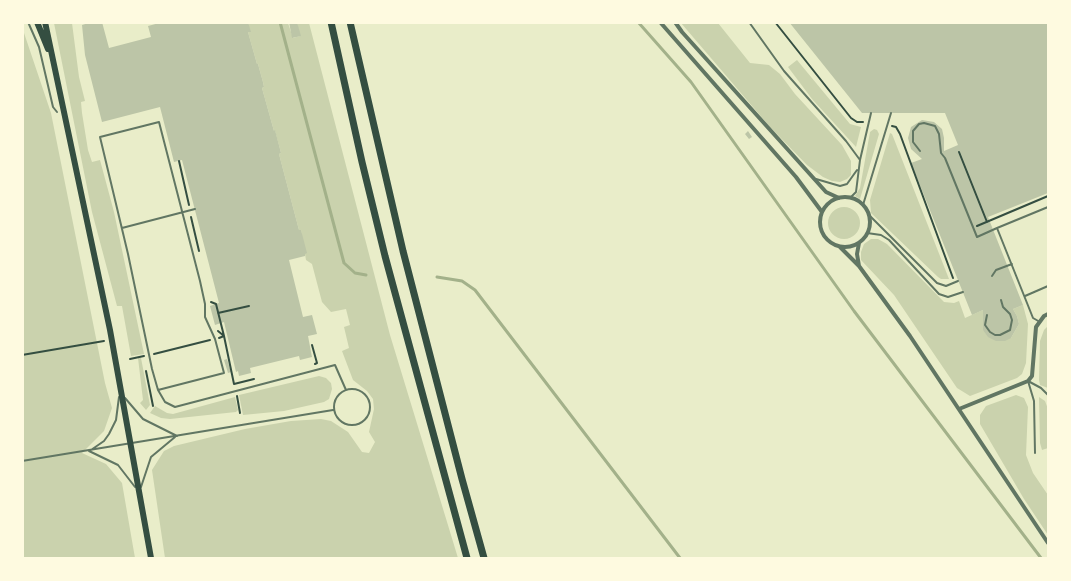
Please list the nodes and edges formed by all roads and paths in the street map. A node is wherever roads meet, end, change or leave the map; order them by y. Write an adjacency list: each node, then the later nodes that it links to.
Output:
1 (28, 22): 11 (lane)
2 (37, 22): 10 (main road)
3 (45, 22): 10 (main road)
4 (331, 22): 78 (highway)
5 (350, 22): 79 (highway)
6 (660, 22): 27 (street)
7 (675, 22): 20 (street)
8 (749, 22): 18 (lane)
9 (775, 22): 14 (path)
10 (54, 64): 52 (main road)
11 (57, 112)
12 (871, 113): 14 (lane)
13 (891, 114): 15 (lane)
14 (868, 122): 18 (lane)
15 (888, 124): 24 (lane); 40 (path)
16 (920, 151): 33 (lane)
17 (959, 152): 30 (path)
18 (860, 160): 19 (lane)
19 (859, 168): 20 (lane); 23 (lane)
20 (813, 178): 22 (street)
21 (1048, 196): 30 (path)
22 (839, 198): 23 (street); 27 (street)
23 (850, 198): 24 (street)
24 (863, 205): 29 (street)
25 (1048, 207): 33 (lane)
26 (195, 209): 28 (lane)
27 (822, 212): 36 (street)
28 (182, 213): 32 (lane); 32 (lane); 61 (lane)
29 (868, 214): 34 (street); 41 (lane)
30 (987, 222): 31 (path)
31 (978, 226)
32 (122, 228): 61 (lane)
33 (997, 228): 37 (lane)
34 (867, 233): 35 (street); 43 (lane)
35 (859, 243): 36 (street); 38 (street)
36 (840, 247): 38 (street)
37 (1012, 264): 39 (lane); 44 (lane)
38 (859, 266): 67 (street)
39 (992, 276)
40 (953, 279)
41 (958, 282)
42 (1048, 286): 44 (lane)
43 (963, 292)
44 (1025, 296): 50 (lane)
45 (1000, 300): 49 (lane)
46 (249, 306): 47 (path)
47 (218, 313)
48 (1048, 314): 50 (street)
49 (987, 315)
50 (1040, 322): 60 (street)
51 (224, 336): 59 (path)
52 (111, 340): 54 (path); 63 (main road)
53 (312, 345): 58 (path)
54 (22, 355)
55 (143, 356): 56 (path)
56 (130, 359)
57 (144, 364): 66 (path)
58 (308, 366)
59 (262, 377)
60 (1028, 381): 65 (lane); 67 (street); 73 (lane)
61 (158, 390): 62 (lane)
62 (346, 390): 68 (lane); 68 (lane)
63 (120, 393): 70 (lane); 71 (main road); 72 (lane)
64 (237, 396): 69 (path)
65 (1048, 396)
66 (153, 406)
67 (959, 409): 76 (street)
68 (333, 410): 70 (lane)
69 (240, 413)
70 (177, 436): 71 (lane); 75 (lane)
71 (130, 444): 72 (lane); 75 (main road)
72 (90, 451): 74 (lane); 75 (lane)
73 (1035, 453)
74 (22, 461)
75 (139, 492): 77 (main road)
76 (1048, 543)
77 (151, 558)
78 (467, 558)
79 (484, 558)

